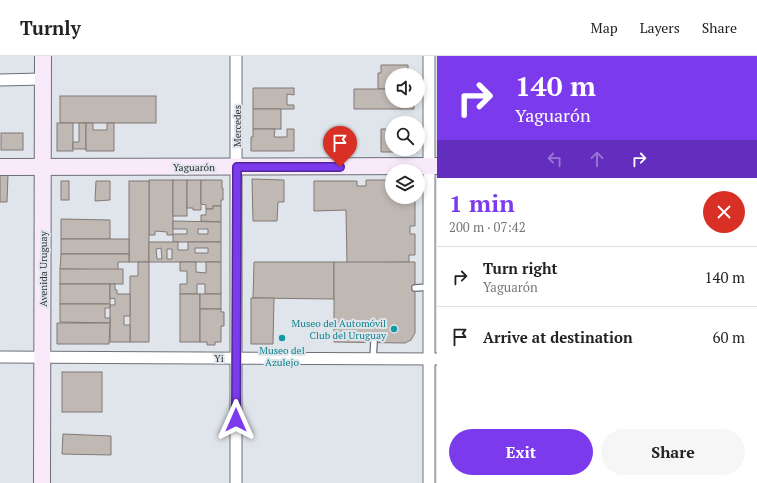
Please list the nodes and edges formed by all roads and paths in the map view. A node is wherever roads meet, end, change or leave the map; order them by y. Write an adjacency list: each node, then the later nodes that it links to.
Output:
1 (43, 56): 4 (street, Avenida Uruguay)
2 (236, 56): 9 (street, Mercedes)
3 (430, 56): 6 (street)
4 (43, 79): 5 (street); 8 (street, Avenida Uruguay)
5 (0, 80)
6 (433, 166): 9 (street, Yaguarón); 11 (street)
7 (0, 167): 8 (street, Yaguarón)
8 (43, 167): 9 (street, Yaguarón); 14 (street, Avenida Uruguay)
9 (237, 167): 15 (street, Mercedes)
10 (415, 288): 11 (lane)
11 (429, 288): 17 (street)
12 (374, 342): 16 (lane)
13 (0, 357): 14 (street, Yi)
14 (42, 357): 15 (street, Yi); 18 (street, Avenida Uruguay)
15 (237, 358): 16 (street, Yi); 19 (street, Mercedes)
16 (373, 359): 17 (street, Yi)
17 (433, 359): 20 (street)
18 (42, 483)
19 (236, 483)
20 (429, 483)

